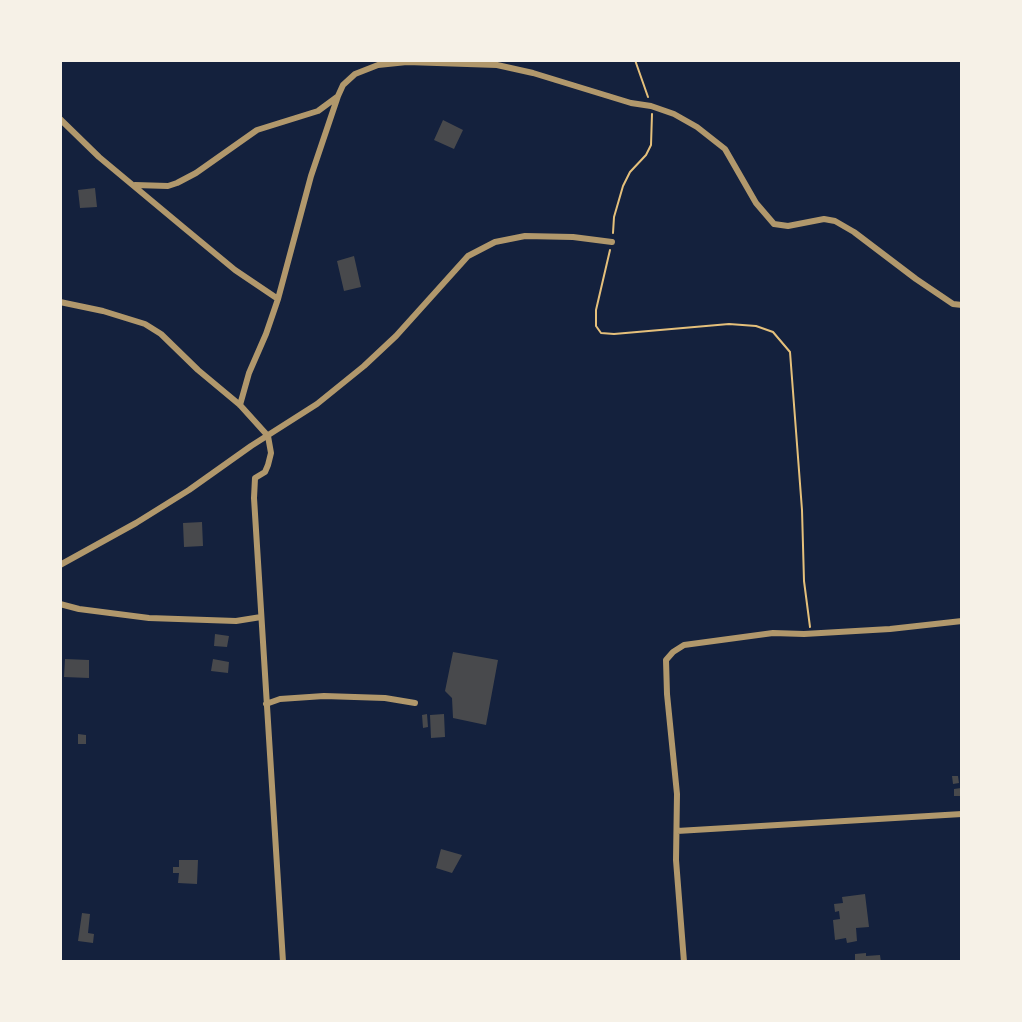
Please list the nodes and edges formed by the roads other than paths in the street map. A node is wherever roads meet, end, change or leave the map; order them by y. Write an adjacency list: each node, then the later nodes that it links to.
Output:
1 (338, 96): 3 (street); 5 (street); 7 (street)
2 (60, 119): 3 (street)
3 (134, 185): 5 (street)
4 (612, 242): 9 (street)
5 (278, 299): 8 (street)
6 (60, 302): 8 (street)
7 (962, 305)
8 (240, 405): 9 (street)
9 (268, 436): 10 (street); 12 (street)
10 (60, 565)
11 (60, 604): 12 (street)
12 (261, 617): 15 (street)
13 (962, 621): 17 (street)
14 (414, 703): 15 (street)
15 (266, 704): 18 (street)
16 (962, 814): 17 (street)
17 (677, 831): 19 (street)
18 (283, 962)
19 (684, 962)

